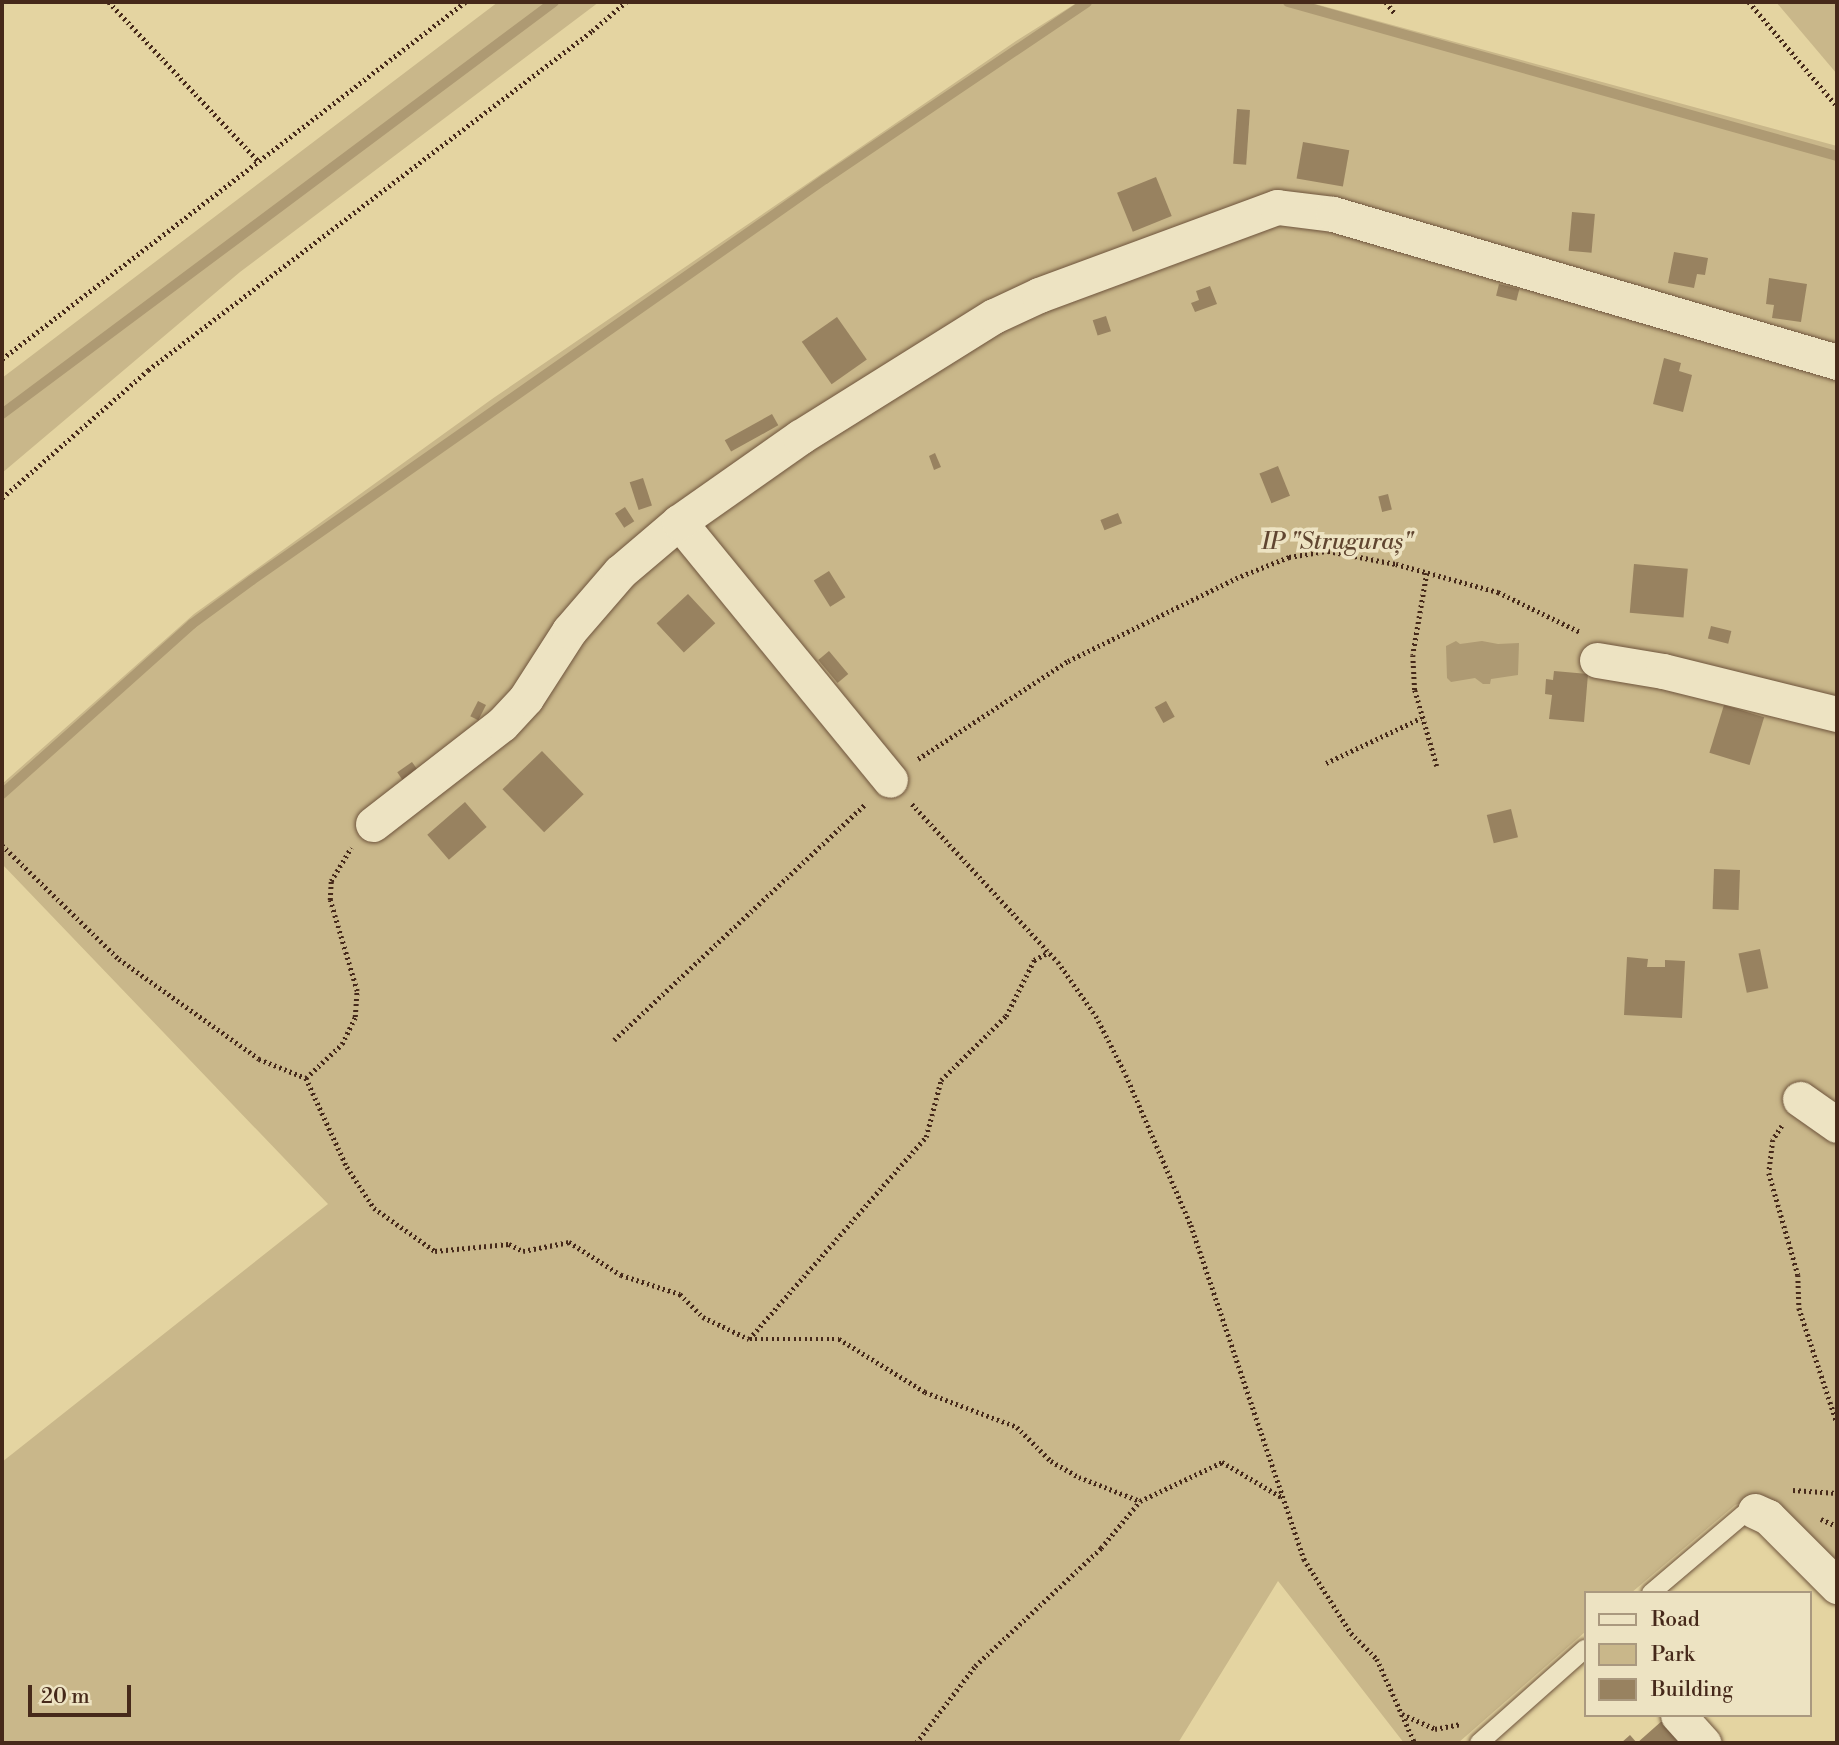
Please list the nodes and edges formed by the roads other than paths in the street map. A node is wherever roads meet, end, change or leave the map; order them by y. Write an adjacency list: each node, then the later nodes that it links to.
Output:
1 (1837, 362): 2 (street)
2 (679, 522): 5 (street); 6 (street)
3 (1590, 646): 4 (street)
4 (1837, 714)
5 (890, 780)
6 (373, 824)
7 (1800, 1099): 8 (street)
8 (1837, 1125)
9 (1755, 1511): 10 (street); 11 (lane)
10 (1837, 1586)
11 (1653, 1591)
12 (1584, 1650): 14 (lane)
13 (1680, 1717): 15 (street)
14 (1479, 1743)
15 (1703, 1743)

